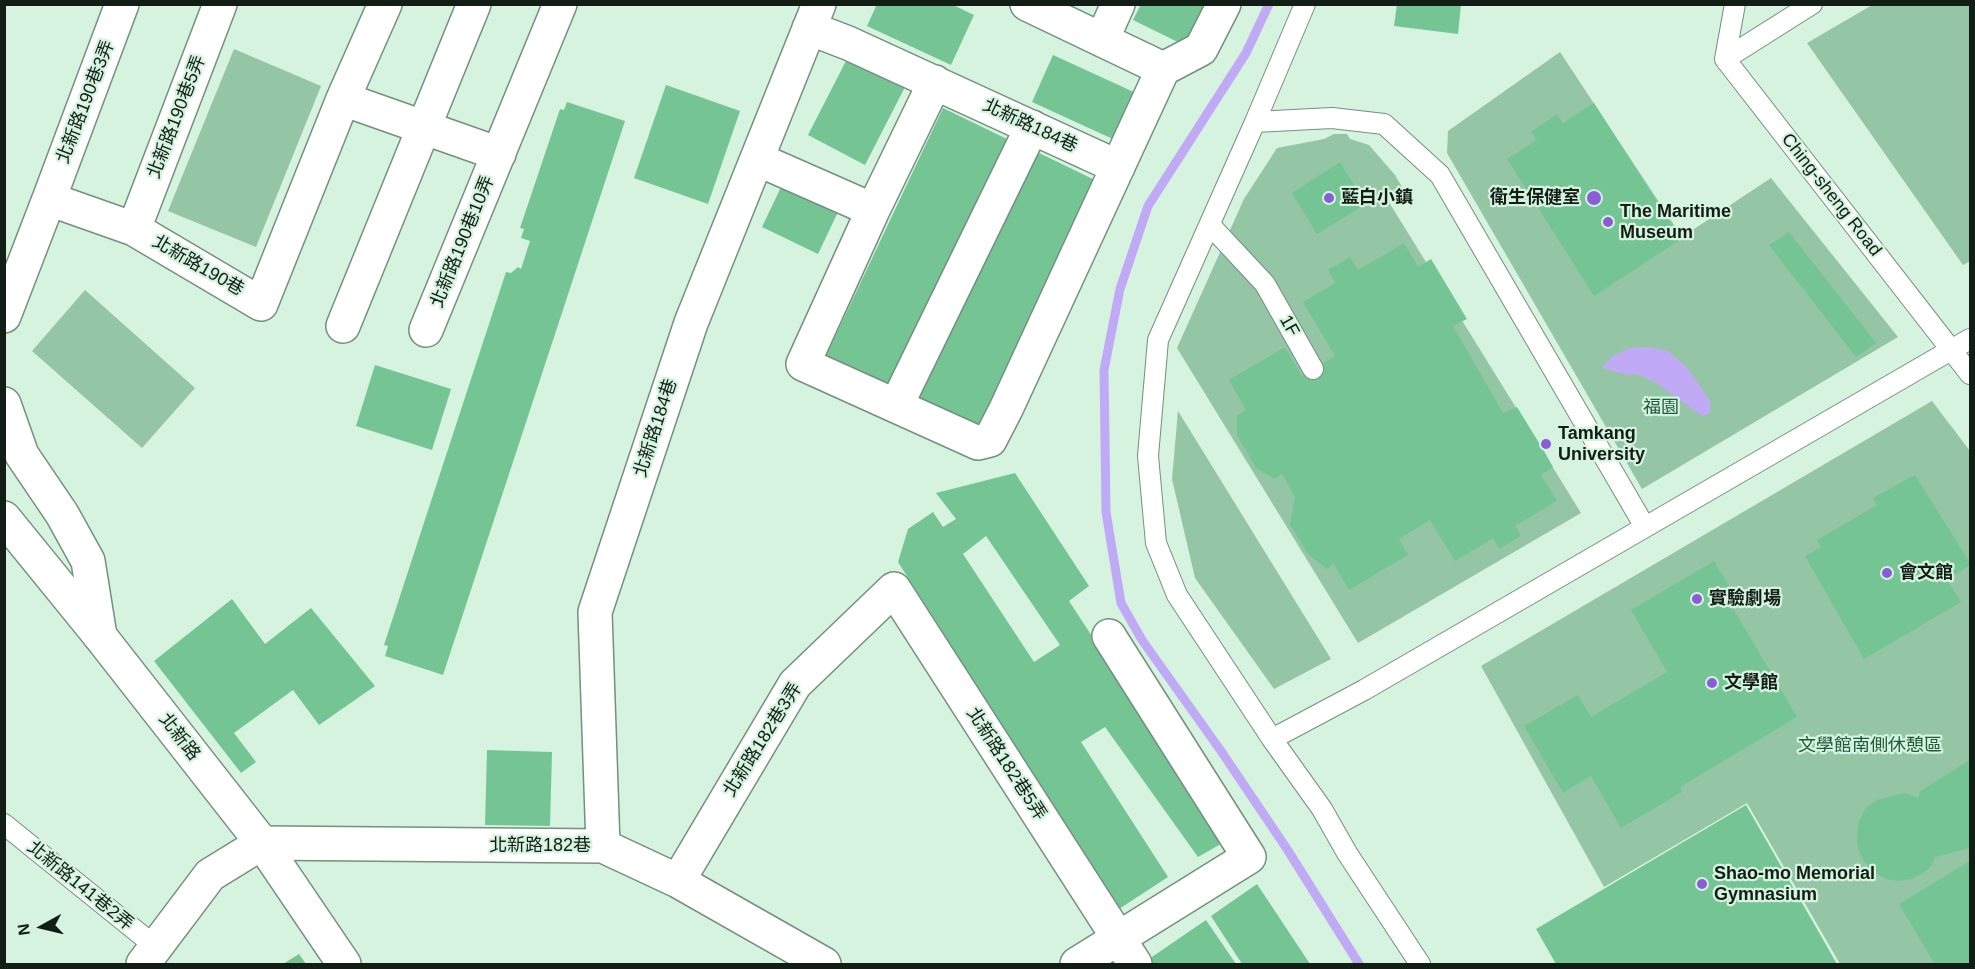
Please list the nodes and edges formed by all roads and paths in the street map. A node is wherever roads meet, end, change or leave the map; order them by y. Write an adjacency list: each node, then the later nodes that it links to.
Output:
1 (122, 4): 24 (street, 北新路190巷3弄)
2 (220, 4): 27 (street, 北新路190巷5弄)
3 (474, 4): 20 (street)
4 (560, 4): 21 (street, 北新路190巷10弄)
5 (1027, 4): 13 (street)
6 (1118, 4): 13 (street)
7 (1224, 4): 15 (street)
8 (1305, 4): 18 (lane)
9 (1735, 4): 14 (lane)
10 (1812, 4): 14 (lane)
11 (379, 6): 17 (street, 北新路190巷)
12 (814, 16): 16 (street, 北新路184巷); 22 (street, 北新路184巷)
13 (1102, 40): 15 (street)
14 (1725, 59): 32 (lane, Ching-sheng Road)
15 (1163, 69): 23 (street)
16 (935, 82): 19 (street, 北新路184巷); 25 (street)
17 (343, 99): 20 (street, 北新路190巷10弄); 27 (street, 北新路190巷)
18 (1255, 122): 26 (lane); 38 (lane)
19 (1032, 127): 23 (street, 北新路184巷); 36 (street)
20 (424, 128): 21 (street, 北新路190巷10弄); 29 (street)
21 (499, 154): 30 (street, 北新路190巷10弄)
22 (757, 159): 25 (street); 45 (street, 北新路184巷)
23 (1118, 166): 36 (street)
24 (49, 199): 27 (street, 北新路190巷); 28 (street)
25 (873, 210): 36 (street)
26 (1210, 225): 33 (lane, 1F); 42 (lane)
27 (134, 229)
28 (4, 316)
29 (343, 326)
30 (426, 330)
31 (1971, 339): 32 (lane)
32 (1952, 350): 34 (lane, Ching-sheng Road); 38 (lane)
33 (1313, 369)
34 (1971, 374)
35 (4, 404): 40 (street)
36 (896, 406)
37 (4, 518): 40 (street, 北新路)
38 (1645, 528): 42 (lane)
39 (894, 589): 46 (street, 北新路182巷3弄); 47 (street, 北新路182巷5弄)
40 (100, 636): 44 (street, 北新路)
41 (1109, 636): 47 (street)
42 (1272, 739): 52 (lane)
43 (4, 824): 48 (lane, 北新路141巷2弄)
44 (262, 843): 45 (street, 北新路182巷); 48 (street); 49 (street, 北新路)
45 (603, 846): 46 (street, 北新路182巷)
46 (678, 881): 50 (street, 北新路182巷)
47 (1127, 952): 51 (street)
48 (149, 956)
49 (344, 964)
50 (824, 964)
51 (1077, 964)
52 (1420, 964)

